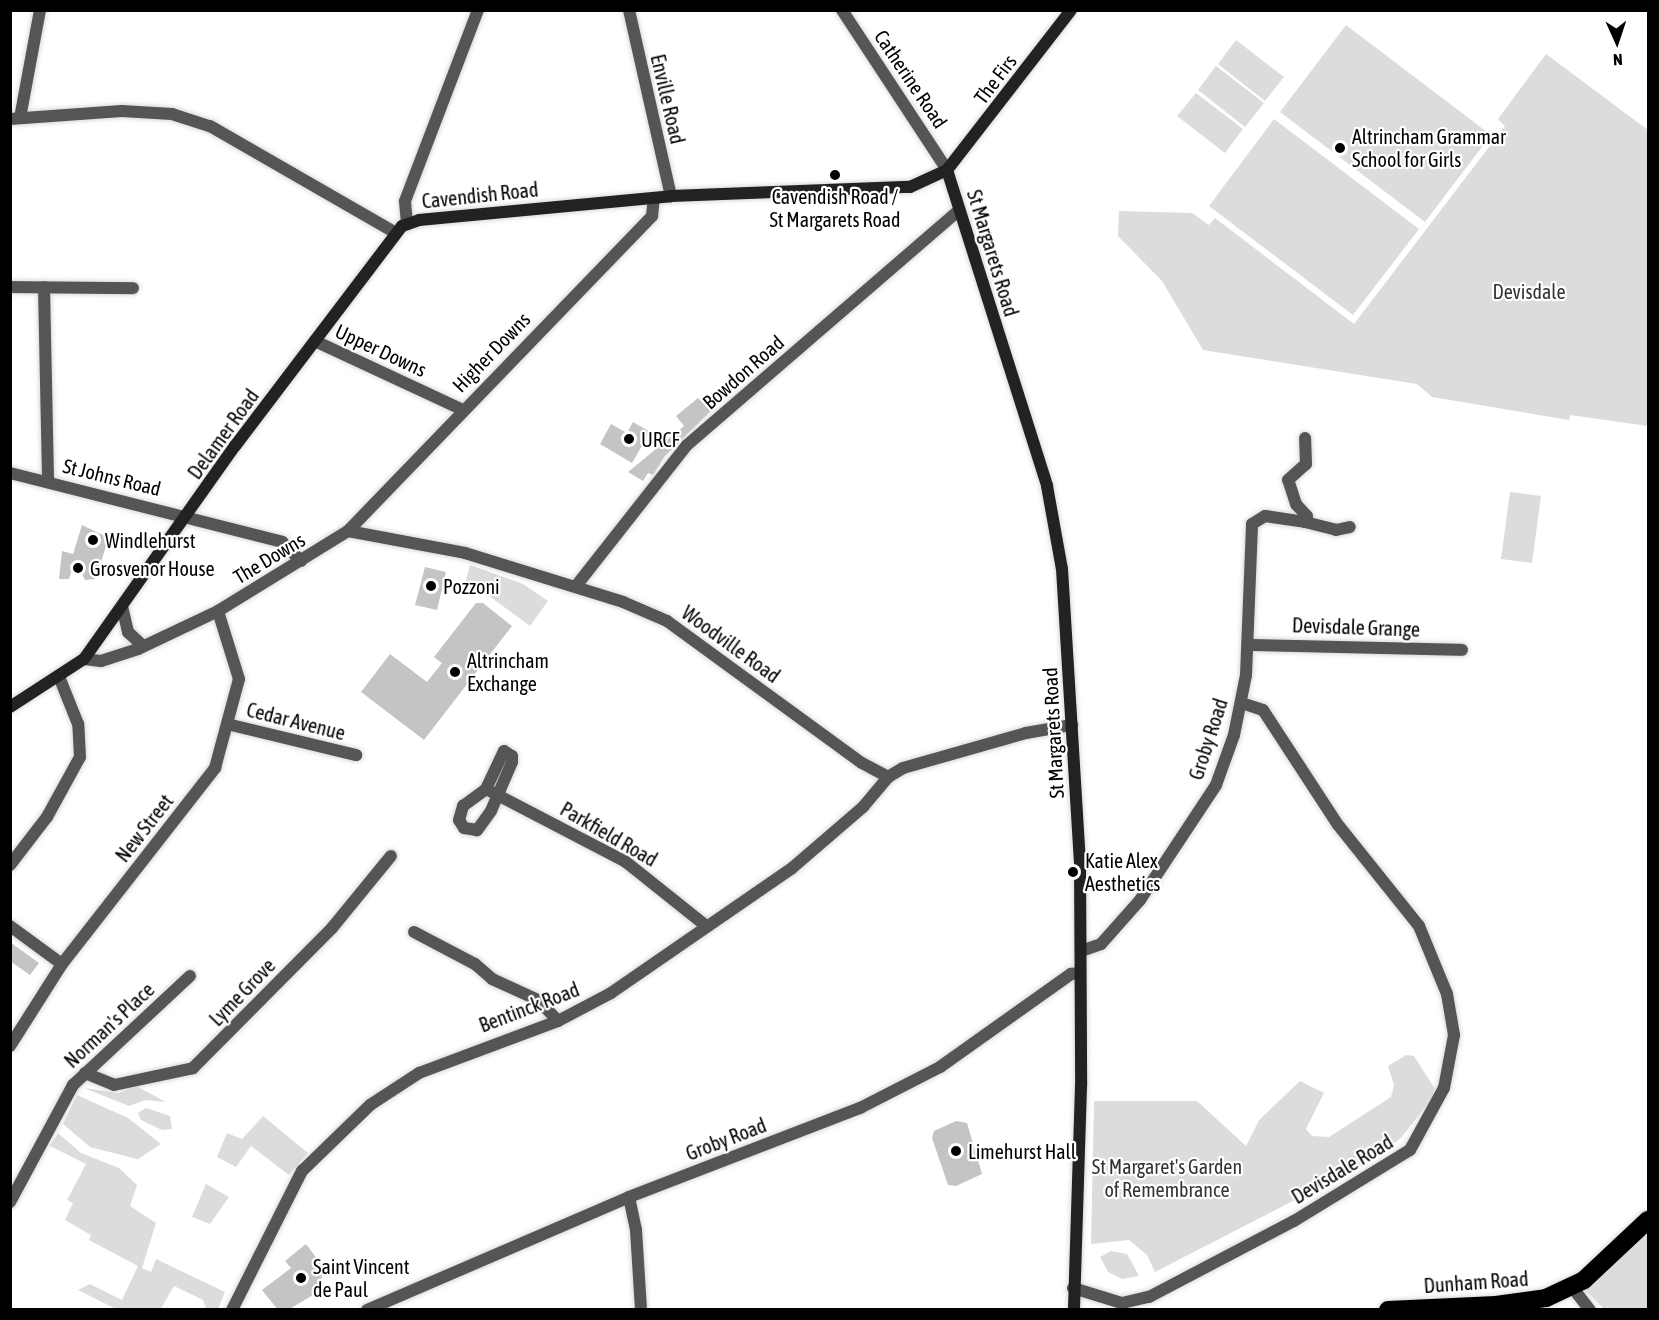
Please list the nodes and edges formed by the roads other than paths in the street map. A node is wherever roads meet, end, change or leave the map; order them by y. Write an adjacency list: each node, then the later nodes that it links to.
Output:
1 (39, 10): 6 (street)
2 (478, 10): 11 (street)
3 (629, 10): 8 (street, Enville Road)
4 (842, 10): 7 (street, Catherine Road)
5 (1071, 10): 7 (street, The Firs)
6 (15, 119): 12 (street)
7 (947, 170): 8 (street, Cavendish Road); 10 (street, St Margarets Road)
8 (671, 196): 9 (street, Cavendish Road)
9 (654, 198): 11 (street, Cavendish Road); 17 (street, Higher Downs)
10 (959, 210): 26 (street, Bowdon Road); 37 (street, St Margarets Road)
11 (407, 224): 12 (street, Cavendish Road)
12 (394, 232): 16 (street, Delamer Road)
13 (10, 287): 14 (street)
14 (44, 287): 15 (street); 20 (street)
15 (133, 288)
16 (315, 341): 17 (street, Upper Downs); 21 (street, Delamer Road)
17 (463, 410): 24 (street, Higher Downs)
18 (1305, 438): 22 (street)
19 (10, 473): 20 (street, St Johns Road)
20 (48, 482): 21 (street, St Johns Road)
21 (188, 516): 25 (street, St Johns Road); 27 (street, Delamer Road)
22 (1305, 522): 23 (street); 29 (street, Groby Road)
23 (1350, 527)
24 (348, 531): 25 (street, The Downs); 26 (street, Woodville Road)
25 (301, 561): 28 (street, The Downs)
26 (576, 586): 39 (street, Woodville Road)
27 (122, 606): 30 (street); 32 (street, Delamer Road)
28 (218, 611): 30 (street, The Downs); 36 (street, New Street)
29 (1248, 645): 31 (street, Devisdale Grange); 34 (street, Groby Road)
30 (143, 646): 32 (street, The Downs)
31 (1462, 650)
32 (84, 659): 33 (street)
33 (60, 679): 35 (street); 43 (street)
34 (1241, 703): 47 (street, Groby Road); 58 (street, Devisdale Road)
35 (10, 707)
36 (227, 723): 38 (street, Cedar Avenue); 48 (street, New Street)
37 (1072, 725): 39 (street); 47 (street, St Margarets Road)
38 (356, 755)
39 (888, 777): 44 (street, Bentinck Road)
40 (486, 789): 41 (street, Parkfield Road); 41 (street); 41 (street)
41 (496, 798): 44 (street, Parkfield Road)
42 (391, 856): 53 (street, Lyme Grove)
43 (10, 865)
44 (705, 925): 51 (street, Bentinck Road)
45 (10, 926): 48 (street)
46 (414, 932): 51 (street)
47 (1081, 951): 49 (street, St Margarets Road)
48 (62, 964): 52 (street, New Street)
49 (1080, 973): 54 (street, Groby Road); 58 (street, St Margarets Road)
50 (190, 976): 53 (street, Norman's Place)
51 (558, 1021): 60 (street, Bentinck Road)
52 (10, 1046)
53 (85, 1073): 55 (street, Norman's Place)
54 (629, 1197): 61 (street, Groby Road); 62 (street)
55 (10, 1202)
56 (1648, 1220): 57 (highway, Dunham Road)
57 (1572, 1287): 59 (highway, Dunham Road); 65 (street)
58 (1074, 1288): 63 (street, St Margarets Road)
59 (1533, 1306): 64 (highway, Dunham Road)
60 (232, 1310)
61 (367, 1310)
62 (641, 1310)
63 (1074, 1310)
64 (1388, 1310)
65 (1590, 1310)

